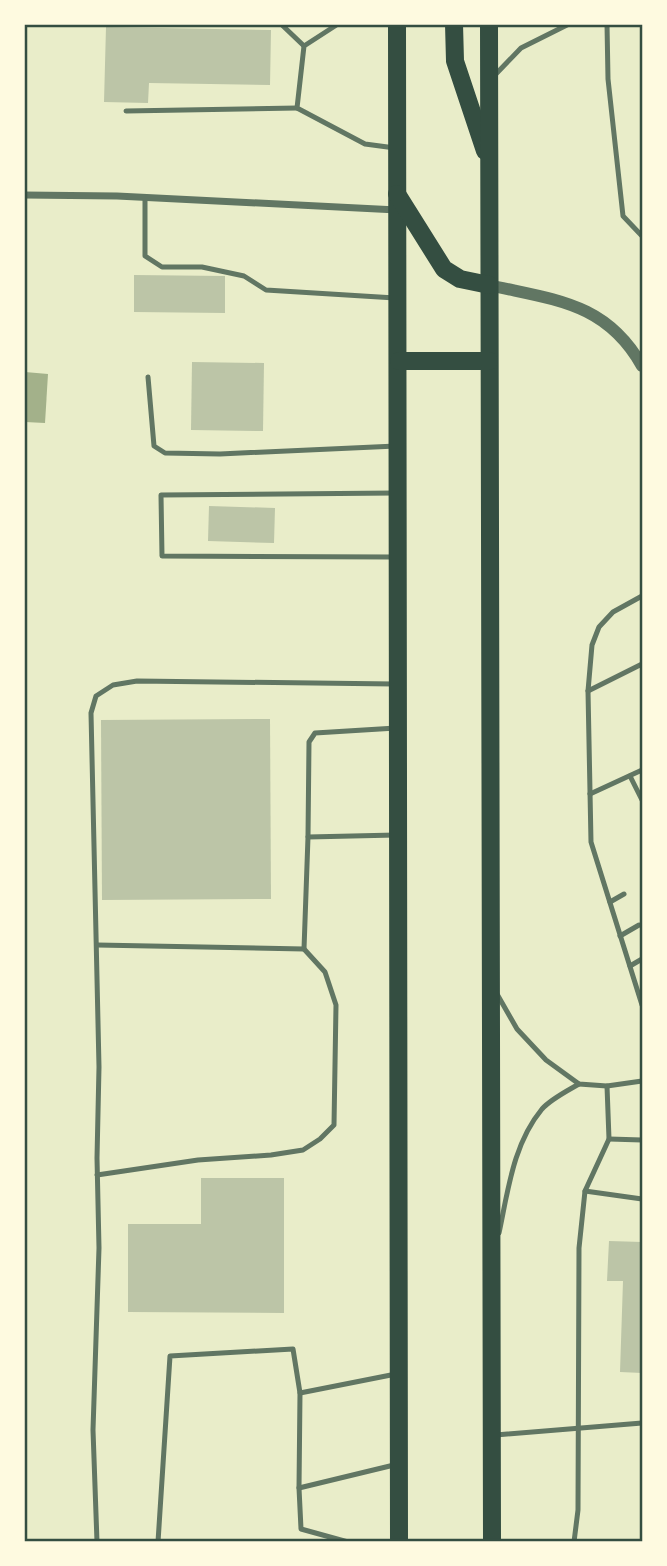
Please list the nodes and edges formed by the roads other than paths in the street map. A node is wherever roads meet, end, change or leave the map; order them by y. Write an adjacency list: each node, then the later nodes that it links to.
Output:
1 (281, 24): 8 (lane)
2 (338, 24): 8 (lane)
3 (397, 24): 12 (main road)
4 (454, 24): 13 (main road)
5 (489, 24): 9 (main road)
6 (607, 24): 17 (lane)
7 (565, 25): 9 (lane)
8 (304, 46): 10 (lane)
9 (489, 80): 13 (main road)
10 (297, 108): 11 (lane); 12 (lane)
11 (126, 111)
12 (397, 149): 16 (main road)
13 (491, 168): 18 (main road)
14 (24, 195): 15 (street)
15 (145, 197): 16 (street); 19 (lane)
16 (397, 202): 18 (main road); 19 (main road)
17 (642, 236)
18 (488, 285): 21 (main road); 22 (street)
19 (398, 298): 20 (main road)
20 (399, 361): 21 (main road); 24 (main road)
21 (489, 361): 46 (main road)
22 (642, 366)
23 (148, 377): 24 (lane)
24 (399, 446): 25 (main road)
25 (399, 493): 26 (main road); 26 (lane)
26 (399, 557): 29 (main road)
27 (642, 596): 30 (lane)
28 (642, 664): 30 (lane)
29 (399, 684): 31 (main road); 42 (lane)
30 (589, 691): 34 (lane)
31 (399, 728): 36 (main road); 37 (lane)
32 (642, 770): 33 (lane)
33 (630, 776): 34 (lane); 35 (lane)
34 (590, 794): 39 (lane)
35 (642, 800)
36 (399, 835): 37 (lane); 58 (main road)
37 (308, 837): 43 (lane)
38 (624, 894): 39 (lane)
39 (610, 902): 41 (lane)
40 (639, 925): 41 (lane)
41 (620, 936): 45 (lane)
42 (97, 945): 43 (lane); 54 (lane)
43 (304, 949): 54 (lane)
44 (642, 959): 45 (lane)
45 (630, 966): 47 (lane)
46 (491, 981): 50 (lane); 57 (main road)
47 (641, 996): 48 (lane)
48 (642, 1005)
49 (642, 1081): 51 (lane)
50 (579, 1084): 51 (lane); 57 (lane)
51 (607, 1086): 52 (lane)
52 (608, 1139): 53 (lane); 55 (lane)
53 (642, 1140)
54 (97, 1175): 65 (lane)
55 (585, 1191): 56 (lane); 61 (lane)
56 (642, 1199)
57 (492, 1267): 62 (main road)
58 (399, 1374): 59 (lane); 63 (main road)
59 (300, 1393): 64 (lane); 66 (lane)
60 (642, 1423): 61 (lane)
61 (578, 1428): 62 (lane); 70 (lane)
62 (493, 1436): 69 (main road)
63 (399, 1464): 64 (lane); 68 (main road)
64 (299, 1488): 67 (lane)
65 (97, 1542)
66 (158, 1542)
67 (348, 1542)
68 (399, 1542)
69 (492, 1542)
70 (574, 1542)

